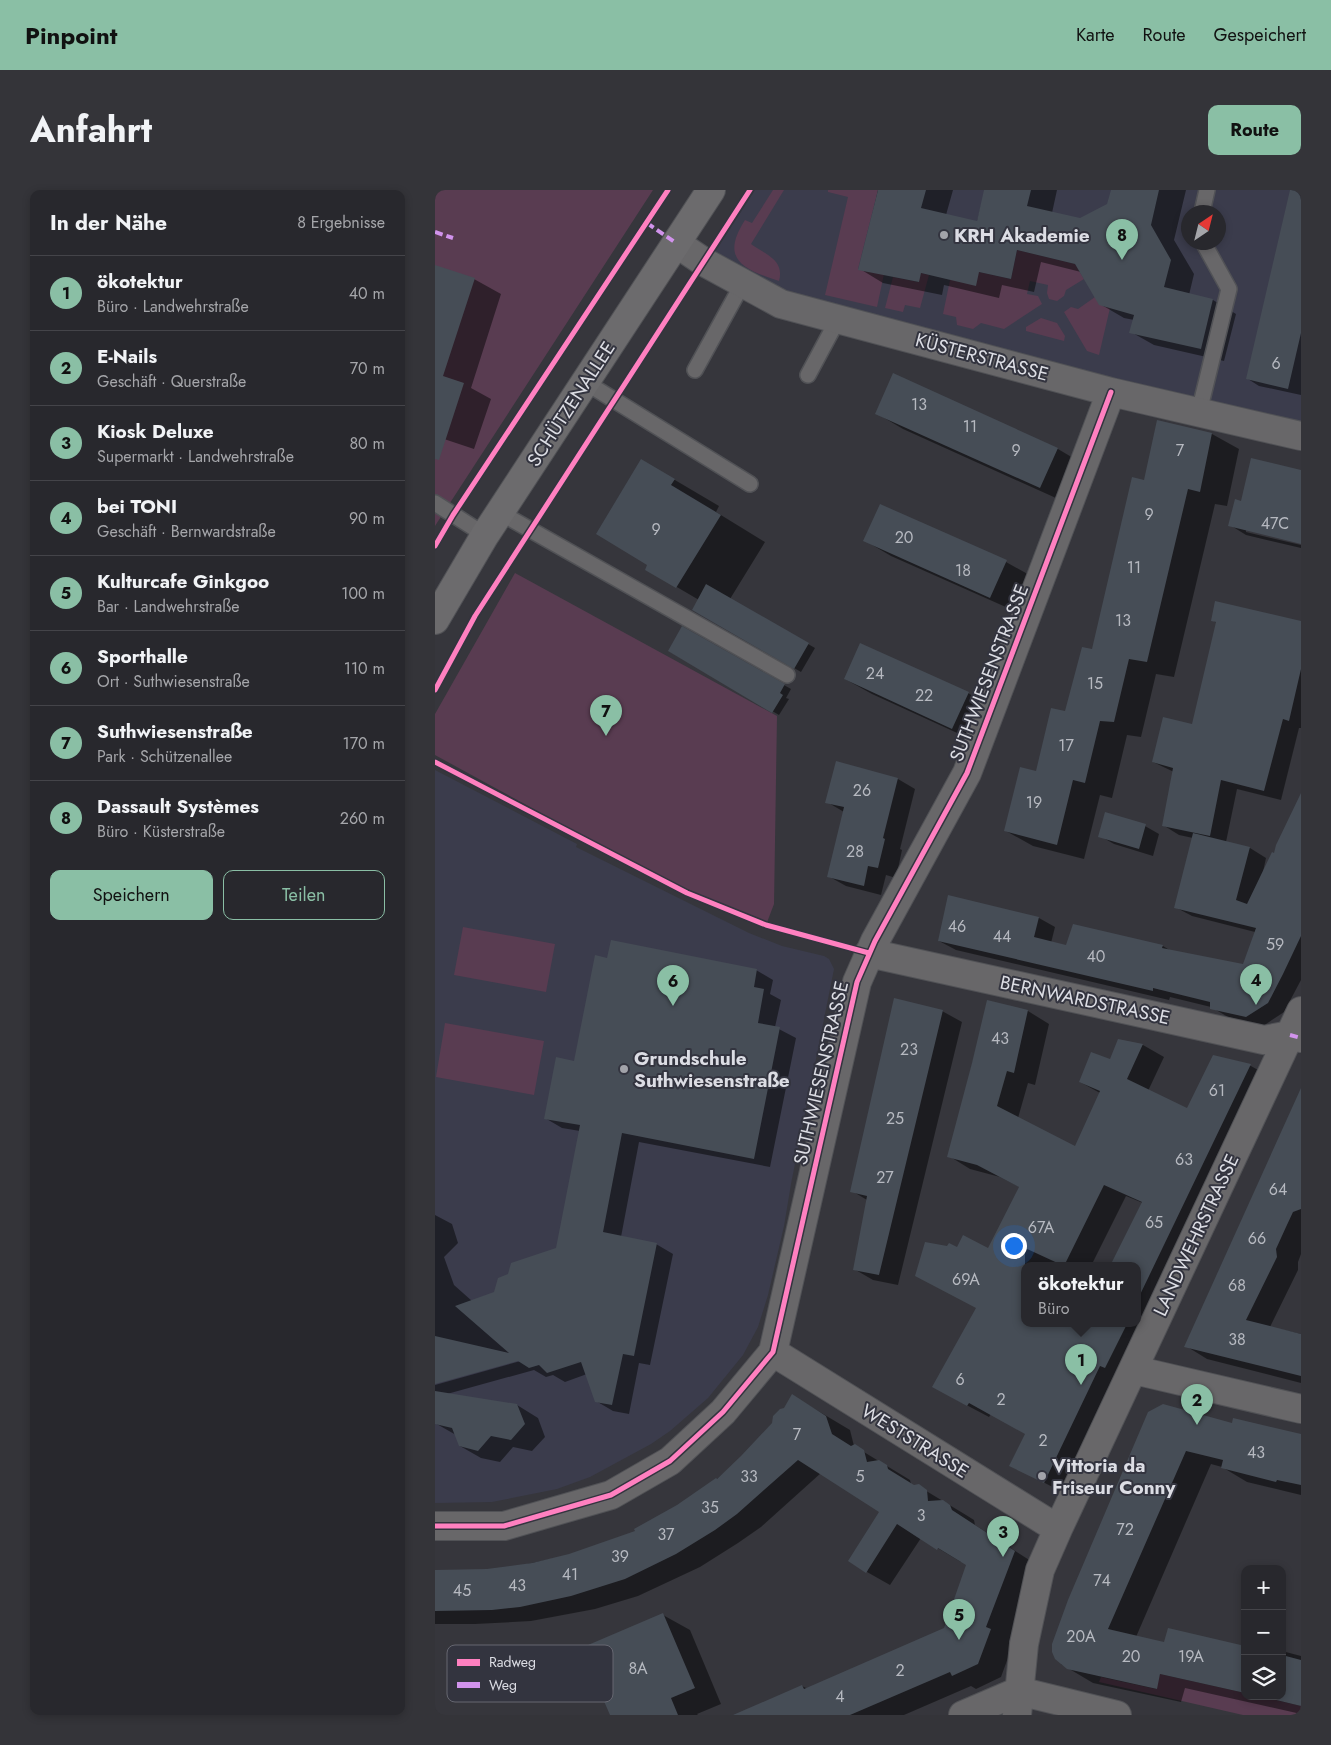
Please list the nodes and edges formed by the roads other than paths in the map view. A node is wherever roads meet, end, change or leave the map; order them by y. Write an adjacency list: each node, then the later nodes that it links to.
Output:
1 (711, 190): 4 (street, SCHÜTZENALLEE)
2 (1207, 190): 3 (lane)
3 (1204, 205)
4 (676, 243): 6 (street, KÜSTERSTRASSE); 10 (street, SCHÜTZENALLEE)
5 (1207, 250): 12 (lane)
6 (743, 283): 7 (street, KÜSTERSTRASSE); 8 (lane)
7 (839, 319): 9 (lane); 11 (street, KÜSTERSTRASSE)
8 (695, 370)
9 (808, 375)
10 (585, 382): 14 (lane); 16 (street, SCHÜTZENALLEE)
11 (1111, 392): 12 (street, KÜSTERSTRASSE); 20 (street, SUTHWIESENSTRASSE)
12 (1199, 412): 13 (street, KÜSTERSTRASSE)
13 (1301, 436)
14 (750, 484)
15 (435, 503): 17 (lane)
16 (499, 512): 17 (street, SCHÜTZENALLEE); 19 (lane)
17 (485, 535): 18 (street, SCHÜTZENALLEE)
18 (435, 620)
19 (787, 675)
20 (869, 953): 21 (street, BERNWARDSTRASSE); 22 (street, SUTHWIESENSTRASSE)
21 (1297, 1028): 23 (street, LANDWEHRSTRASSE)
22 (773, 1352): 25 (street, SUTHWIESENSTRASSE); 26 (street, WESTSTRASSE)
23 (1134, 1370): 24 (street); 26 (street, LANDWEHRSTRASSE)
24 (1301, 1409)
25 (435, 1526)
26 (1058, 1529): 27 (street, LANDWEHRSTRASSE)
27 (1018, 1703): 28 (street); 29 (street)
28 (963, 1715)
29 (1117, 1715)

